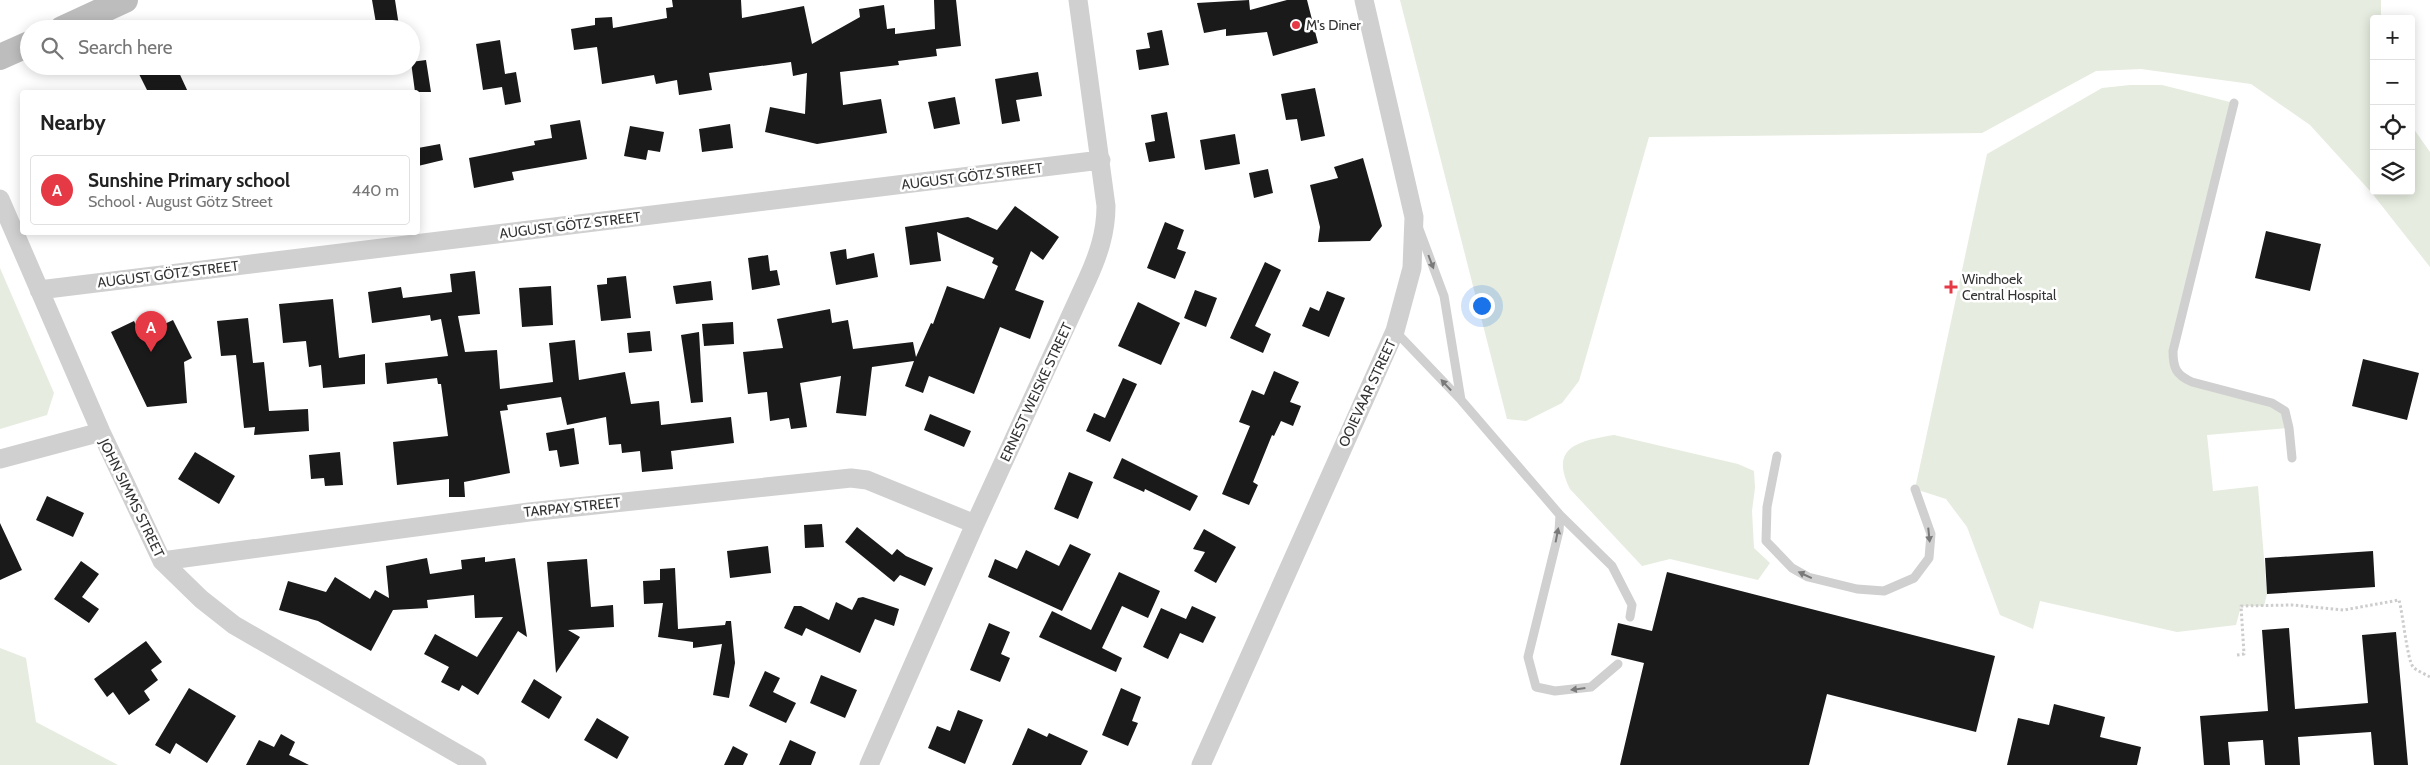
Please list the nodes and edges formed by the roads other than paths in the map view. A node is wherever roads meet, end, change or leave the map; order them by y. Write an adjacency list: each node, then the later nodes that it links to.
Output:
1 (125, 0): 4 (street)
2 (1078, 0): 8 (street, ERNEST WEISKE STREET)
3 (1364, 0): 10 (street, OOIEVAAR STREET)
4 (82, 20)
5 (20, 48): 6 (street)
6 (0, 57)
7 (2234, 103): 16 (lane)
8 (1100, 160): 11 (street, AUGUST GÖTZ STREET); 20 (street, ERNEST WEISKE STREET)
9 (0, 199): 11 (street, JOHN SIMMS STREET)
10 (1414, 217): 12 (street, OOIEVAAR STREET); 13 (lane, one-way to 13)
11 (39, 290): 14 (street, JOHN SIMMS STREET)
12 (1395, 331): 13 (lane, one-way to 12); 26 (street, OOIEVAAR STREET)
13 (1461, 400): 19 (lane)
14 (101, 432): 17 (street); 21 (street, JOHN SIMMS STREET)
15 (1778, 456): 18 (lane, one-way to 15)
16 (2292, 458)
17 (0, 459)
18 (1915, 489)
19 (1560, 515): 22 (lane); 23 (lane, one-way to 19)
20 (975, 524): 21 (street, TARPAY STREET); 25 (street, ERNEST WEISKE STREET)
21 (162, 561): 24 (street, JOHN SIMMS STREET)
22 (1630, 617)
23 (1618, 664)
24 (477, 765)
25 (869, 765)
26 (1201, 765)

